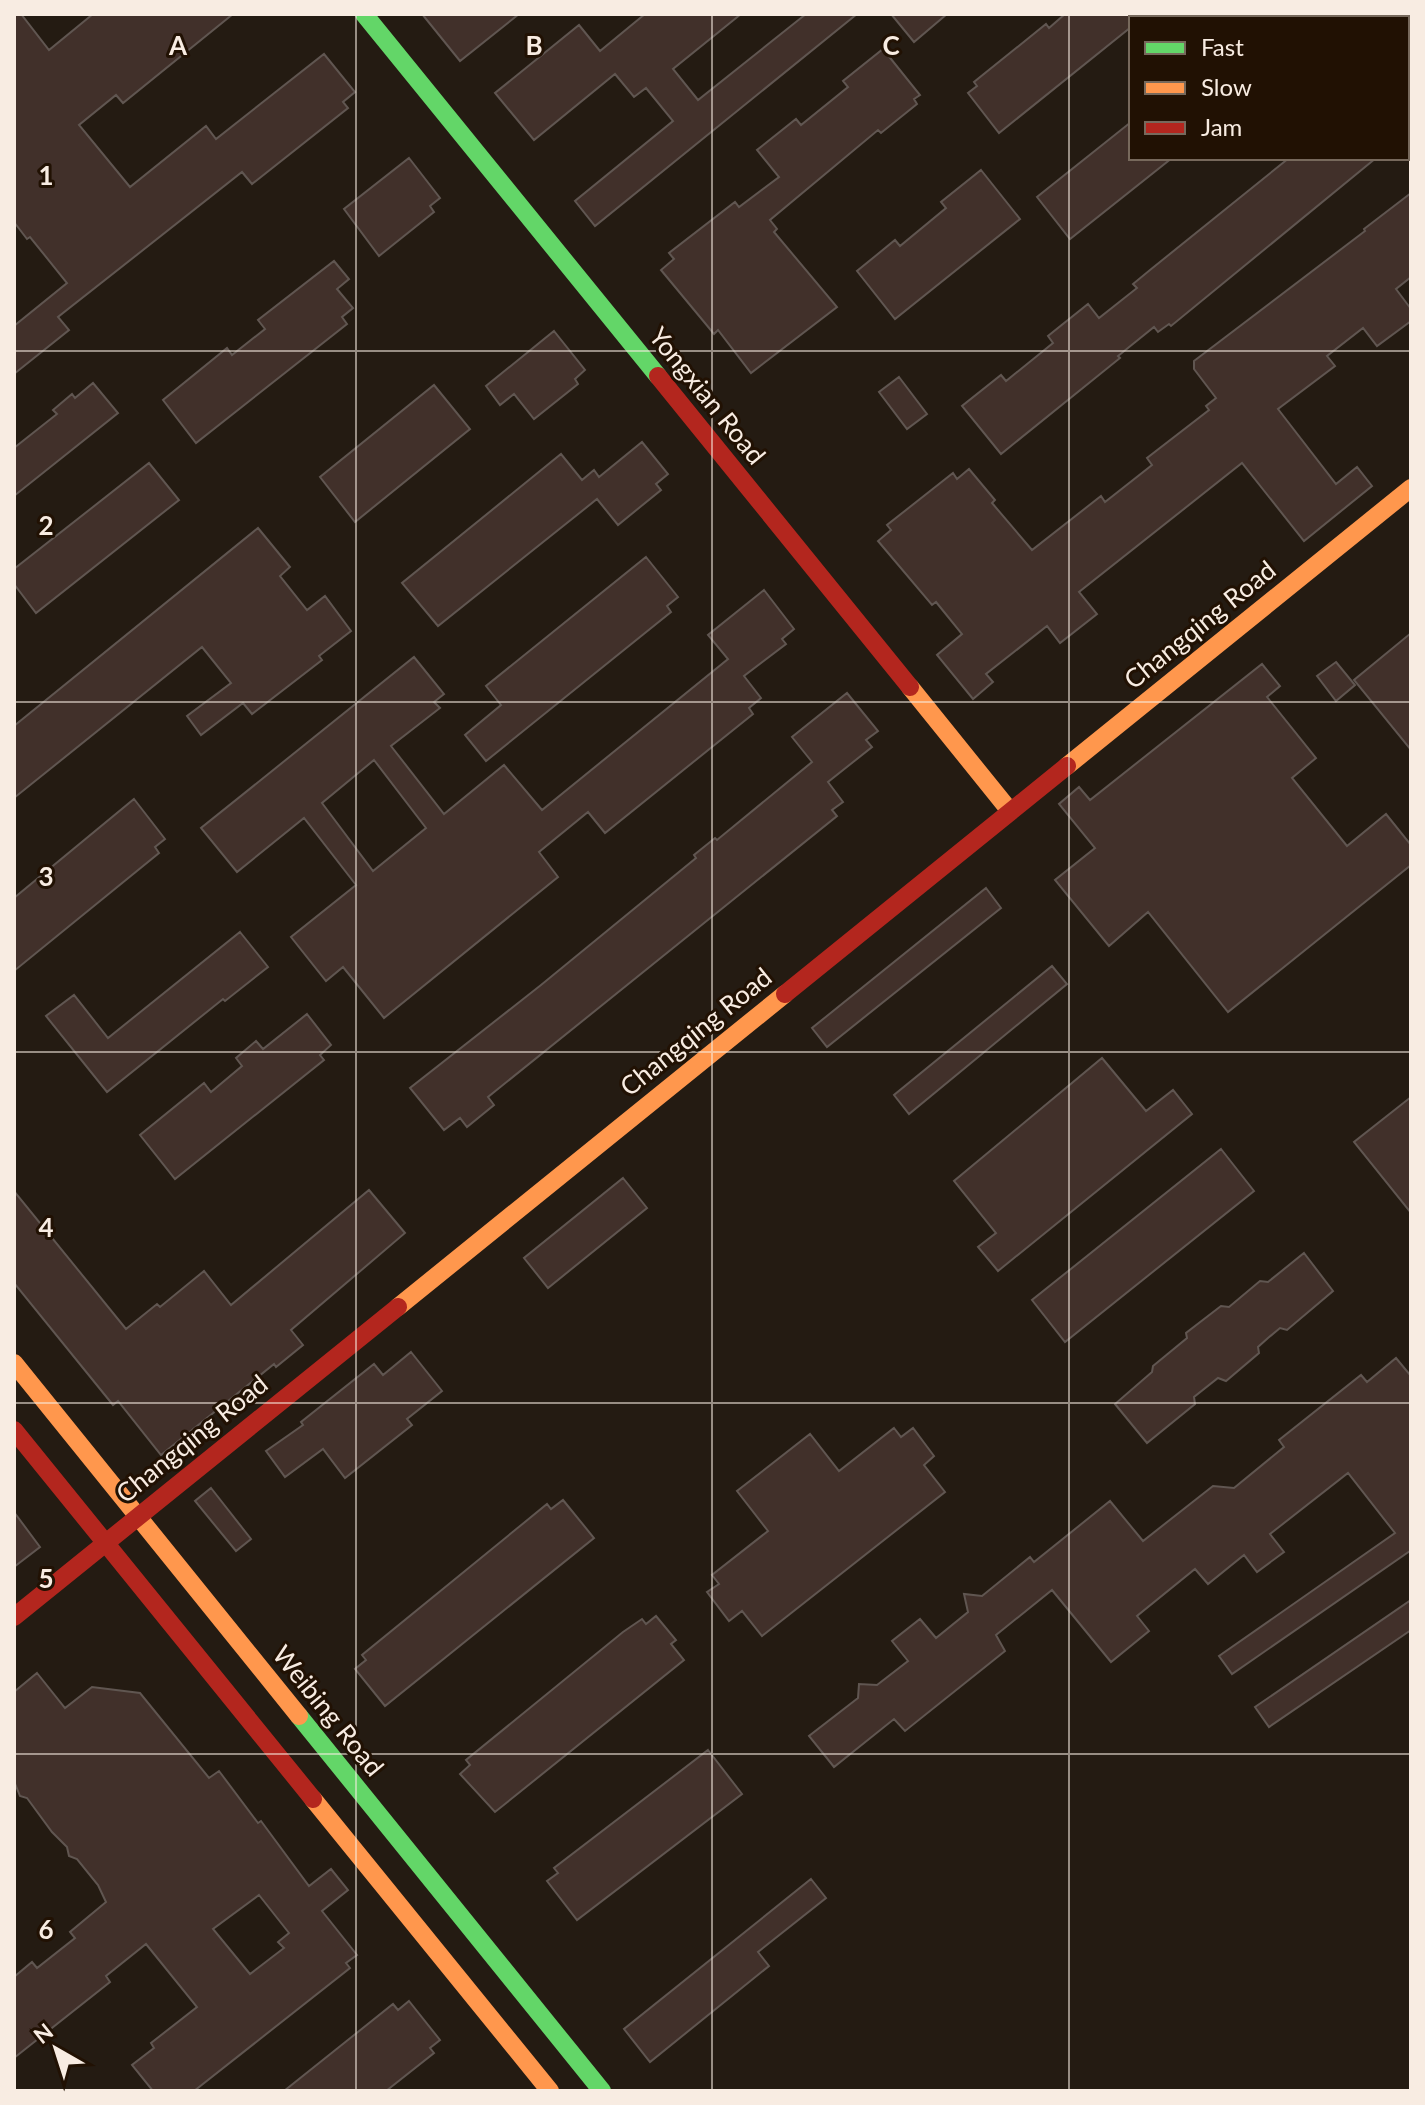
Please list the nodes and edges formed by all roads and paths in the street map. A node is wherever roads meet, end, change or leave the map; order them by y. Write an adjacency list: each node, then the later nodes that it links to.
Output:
1 (364, 14): 3 (street, Yongxian Road)
2 (1411, 488): 3 (street, Changqing Road)
3 (1010, 811): 6 (street, Changqing Road)
4 (14, 1363): 6 (street, Weibing Road)
5 (14, 1430): 7 (street)
6 (137, 1516): 7 (street, Changqing Road); 10 (street, Weibing Road)
7 (105, 1544): 8 (street, Changqing Road); 9 (street)
8 (14, 1617)
9 (550, 2091)
10 (602, 2091)

